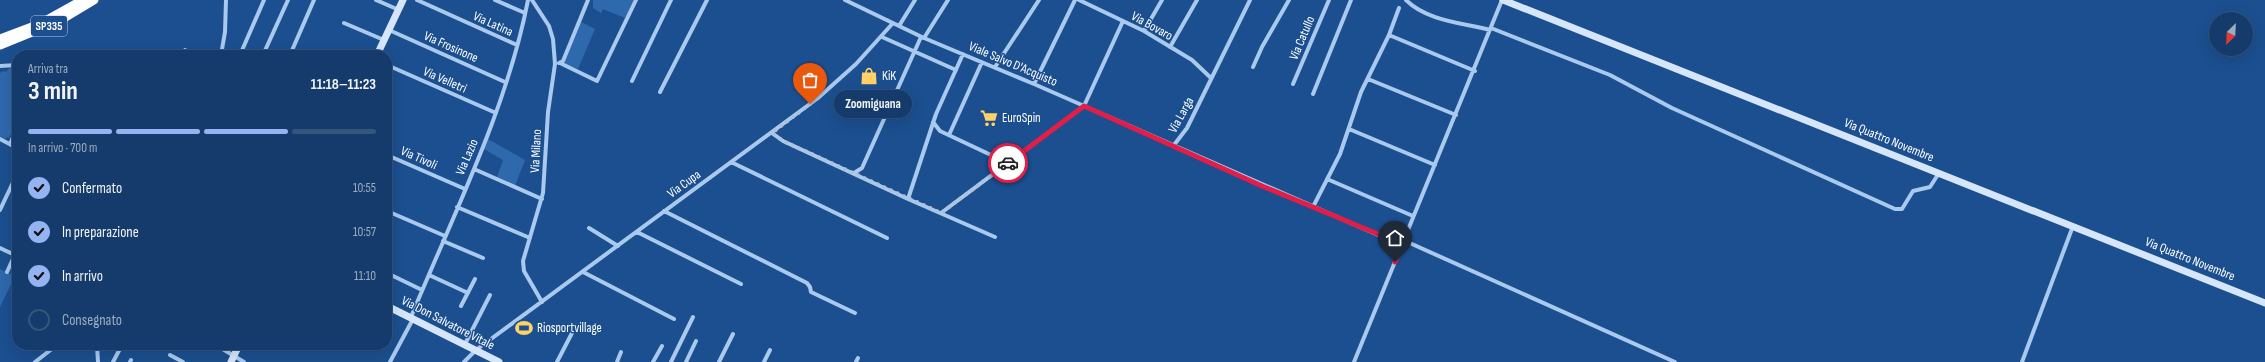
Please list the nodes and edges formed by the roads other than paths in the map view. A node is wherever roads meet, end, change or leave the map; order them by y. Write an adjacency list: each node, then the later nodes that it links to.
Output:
1 (83, 0): 46 (highway, SP335)
2 (94, 0): 48 (highway, SP335)
3 (226, 0): 51 (street)
4 (264, 0): 52 (street)
5 (288, 0): 53 (street)
6 (314, 0): 54 (street)
7 (376, 0): 34 (street)
8 (403, 0): 34 (street)
9 (417, 0): 49 (street, Via Latina)
10 (495, 0): 35 (street)
11 (528, 0): 35 (street, Via Lazio)
12 (532, 0): 60 (street, Via Milano)
13 (588, 0): 59 (street)
14 (636, 0): 59 (street)
15 (671, 0): 70 (street)
16 (707, 0): 74 (street)
17 (845, 0): 38 (street, Viale Salvo D'Acquisto)
18 (915, 0): 39 (street)
19 (948, 0): 45 (street)
20 (1039, 0): 64 (street)
21 (1075, 0): 72 (street)
22 (1079, 0): 32 (street, Via Bovaro)
23 (1091, 0): 32 (street)
24 (1162, 0): 42 (street)
25 (1197, 0): 50 (street)
26 (1250, 0): 68 (street, Via Larga)
27 (1289, 0): 65 (street)
28 (1329, 0): 73 (street, Via Catullo)
29 (1351, 0): 75 (street)
30 (1406, 0): 40 (street)
31 (1503, 0): 40 (street); 96 (street, Via Quattro Novembre)
32 (1088, 5): 36 (street, Via Bovaro)
33 (1399, 8): 43 (street)
34 (399, 10): 41 (street)
35 (526, 13): 49 (street, Via Lazio)
36 (1123, 21): 42 (street, Via Bovaro); 76 (street)
37 (344, 23): 47 (street)
38 (893, 24): 39 (street, Viale Salvo D'Acquisto); 44 (street, Via Cupa)
39 (899, 26): 45 (street, Viale Salvo D'Acquisto)
40 (1491, 29): 67 (street); 96 (street)
41 (389, 30): 47 (street); 71 (street, Via Frosinone)
42 (1144, 31): 50 (street, Via Bovaro)
43 (1390, 35): 67 (street); 69 (street)
44 (882, 37): 56 (street); 82 (street, Via Cupa)
45 (922, 37): 56 (street); 57 (street, Viale Salvo D'Acquisto)
46 (0, 39)
47 (384, 40): 55 (street)
48 (0, 46)
49 (517, 46): 71 (street, Via Lazio)
50 (1170, 47): 68 (street, Via Bovaro)
51 (222, 50)
52 (242, 50)
53 (265, 50)
54 (292, 50)
55 (379, 50)
56 (914, 52): 66 (street); 93 (street)
57 (963, 54): 58 (street, Viale Salvo D'Acquisto); 66 (street)
58 (982, 62): 64 (street, Viale Salvo D'Acquisto); 84 (street)
59 (560, 63): 60 (street)
60 (555, 64): 102 (street, Via Milano)
61 (12, 65): 62 (street)
62 (0, 66)
63 (392, 67): 77 (street, Via Velletri)
64 (995, 67): 72 (street, Viale Salvo D'Acquisto)
65 (1253, 67)
66 (956, 70): 79 (street)
67 (1475, 71): 78 (street)
68 (1211, 78): 88 (street, Via Larga)
69 (1368, 79): 78 (street); 80 (street)
70 (632, 81)
71 (505, 82): 77 (street, Via Lazio)
72 (1034, 84): 76 (street, Viale Salvo D'Acquisto)
73 (1293, 84)
74 (660, 92)
75 (1313, 94)
76 (1084, 106): 88 (street, Viale Salvo D'Acquisto); 91 (street)
77 (496, 112): 94 (street, Via Lazio)
78 (1456, 115): 92 (street)
79 (933, 122): 81 (street); 83 (street)
80 (1349, 129): 92 (street); 98 (street)
81 (940, 131): 83 (street); 84 (street)
82 (772, 133): 90 (street, Via Cupa); 95 (street)
83 (930, 133): 101 (street)
84 (949, 135): 91 (street)
85 (0, 139): 87 (street)
86 (12, 139): 87 (street)
87 (10, 144)
88 (1174, 145): 104 (street, Via Larga)
89 (392, 157): 100 (street, Via Tivoli)
90 (731, 162): 106 (street, Via Cupa); 116 (street)
91 (1008, 163): 108 (street)
92 (1435, 165): 109 (street)
93 (862, 168): 95 (street); 97 (street)
94 (474, 169): 100 (street, Via Lazio); 102 (street)
95 (854, 173): 97 (street)
96 (1939, 173): 110 (street, Via Quattro Novembre)
97 (865, 178): 101 (street)
98 (1328, 179): 104 (street); 109 (street)
99 (12, 185): 105 (street)
100 (465, 189): 103 (street, Via Lazio)
101 (908, 198): 108 (street)
102 (542, 199): 115 (street, Via Milano)
103 (457, 207): 113 (street, Via Lazio); 115 (street)
104 (1313, 207): 119 (street, Via Larga)
105 (0, 210)
106 (664, 211): 112 (street, Via Cupa); 138 (street)
107 (392, 213): 113 (street)
108 (941, 213): 114 (street)
109 (1413, 216): 117 (street)
110 (2073, 226): 135 (street, Via Quattro Novembre); 173 (street)
111 (589, 228): 120 (street)
112 (637, 232): 120 (street, Via Cupa); 130 (street)
113 (445, 236): 118 (street, Via Lazio)
114 (995, 237)
115 (530, 238): 134 (street, Via Milano)
116 (887, 238)
117 (1403, 240): 119 (street); 172 (street)
118 (443, 241): 123 (street); 128 (street, Via Lazio)
119 (1401, 245): 171 (street)
120 (618, 246): 126 (street, Via Cupa)
121 (0, 248): 122 (street)
122 (12, 252)
123 (483, 258)
124 (12, 261): 125 (street)
125 (7, 272)
126 (583, 272): 134 (street, Via Cupa); 141 (street)
127 (392, 275): 131 (street)
128 (428, 275): 131 (street, Via Lazio); 132 (street)
129 (475, 279): 132 (street)
130 (741, 284)
131 (422, 290): 140 (street, Via Lazio)
132 (468, 293): 136 (street)
133 (490, 295): 145 (street)
134 (542, 302): 151 (street, Via Cupa)
135 (2265, 303)
136 (461, 306)
137 (392, 308): 140 (street, Via Don Salvatore Vitale)
138 (855, 312)
139 (693, 317): 167 (street)
140 (412, 318): 145 (street, Via Don Salvatore Vitale); 161 (street, Via Lazio)
141 (674, 319)
142 (572, 333): 164 (street)
143 (733, 334): 169 (street)
144 (696, 341): 168 (street)
145 (465, 344): 151 (street, Via Don Salvatore Vitale)
146 (662, 346): 166 (street)
147 (51, 350): 156 (street)
148 (97, 350): 157 (street)
149 (120, 350): 158 (street)
150 (222, 350): 155 (street)
151 (476, 350): 162 (street, Via Cupa); 163 (street, Via Don Salvatore Vitale)
152 (770, 350): 170 (street)
153 (621, 352): 165 (street)
154 (170, 355): 159 (street)
155 (233, 359): 160 (street)
156 (35, 362)
157 (98, 362)
158 (114, 362)
159 (183, 362)
160 (244, 362)
161 (390, 362)
162 (464, 362)
163 (499, 362)
164 (557, 362)
165 (617, 362)
166 (653, 362)
167 (671, 362)
168 (686, 362)
169 (719, 362)
170 (764, 362)
171 (1354, 362)
172 (1675, 362)
173 (2022, 362)

